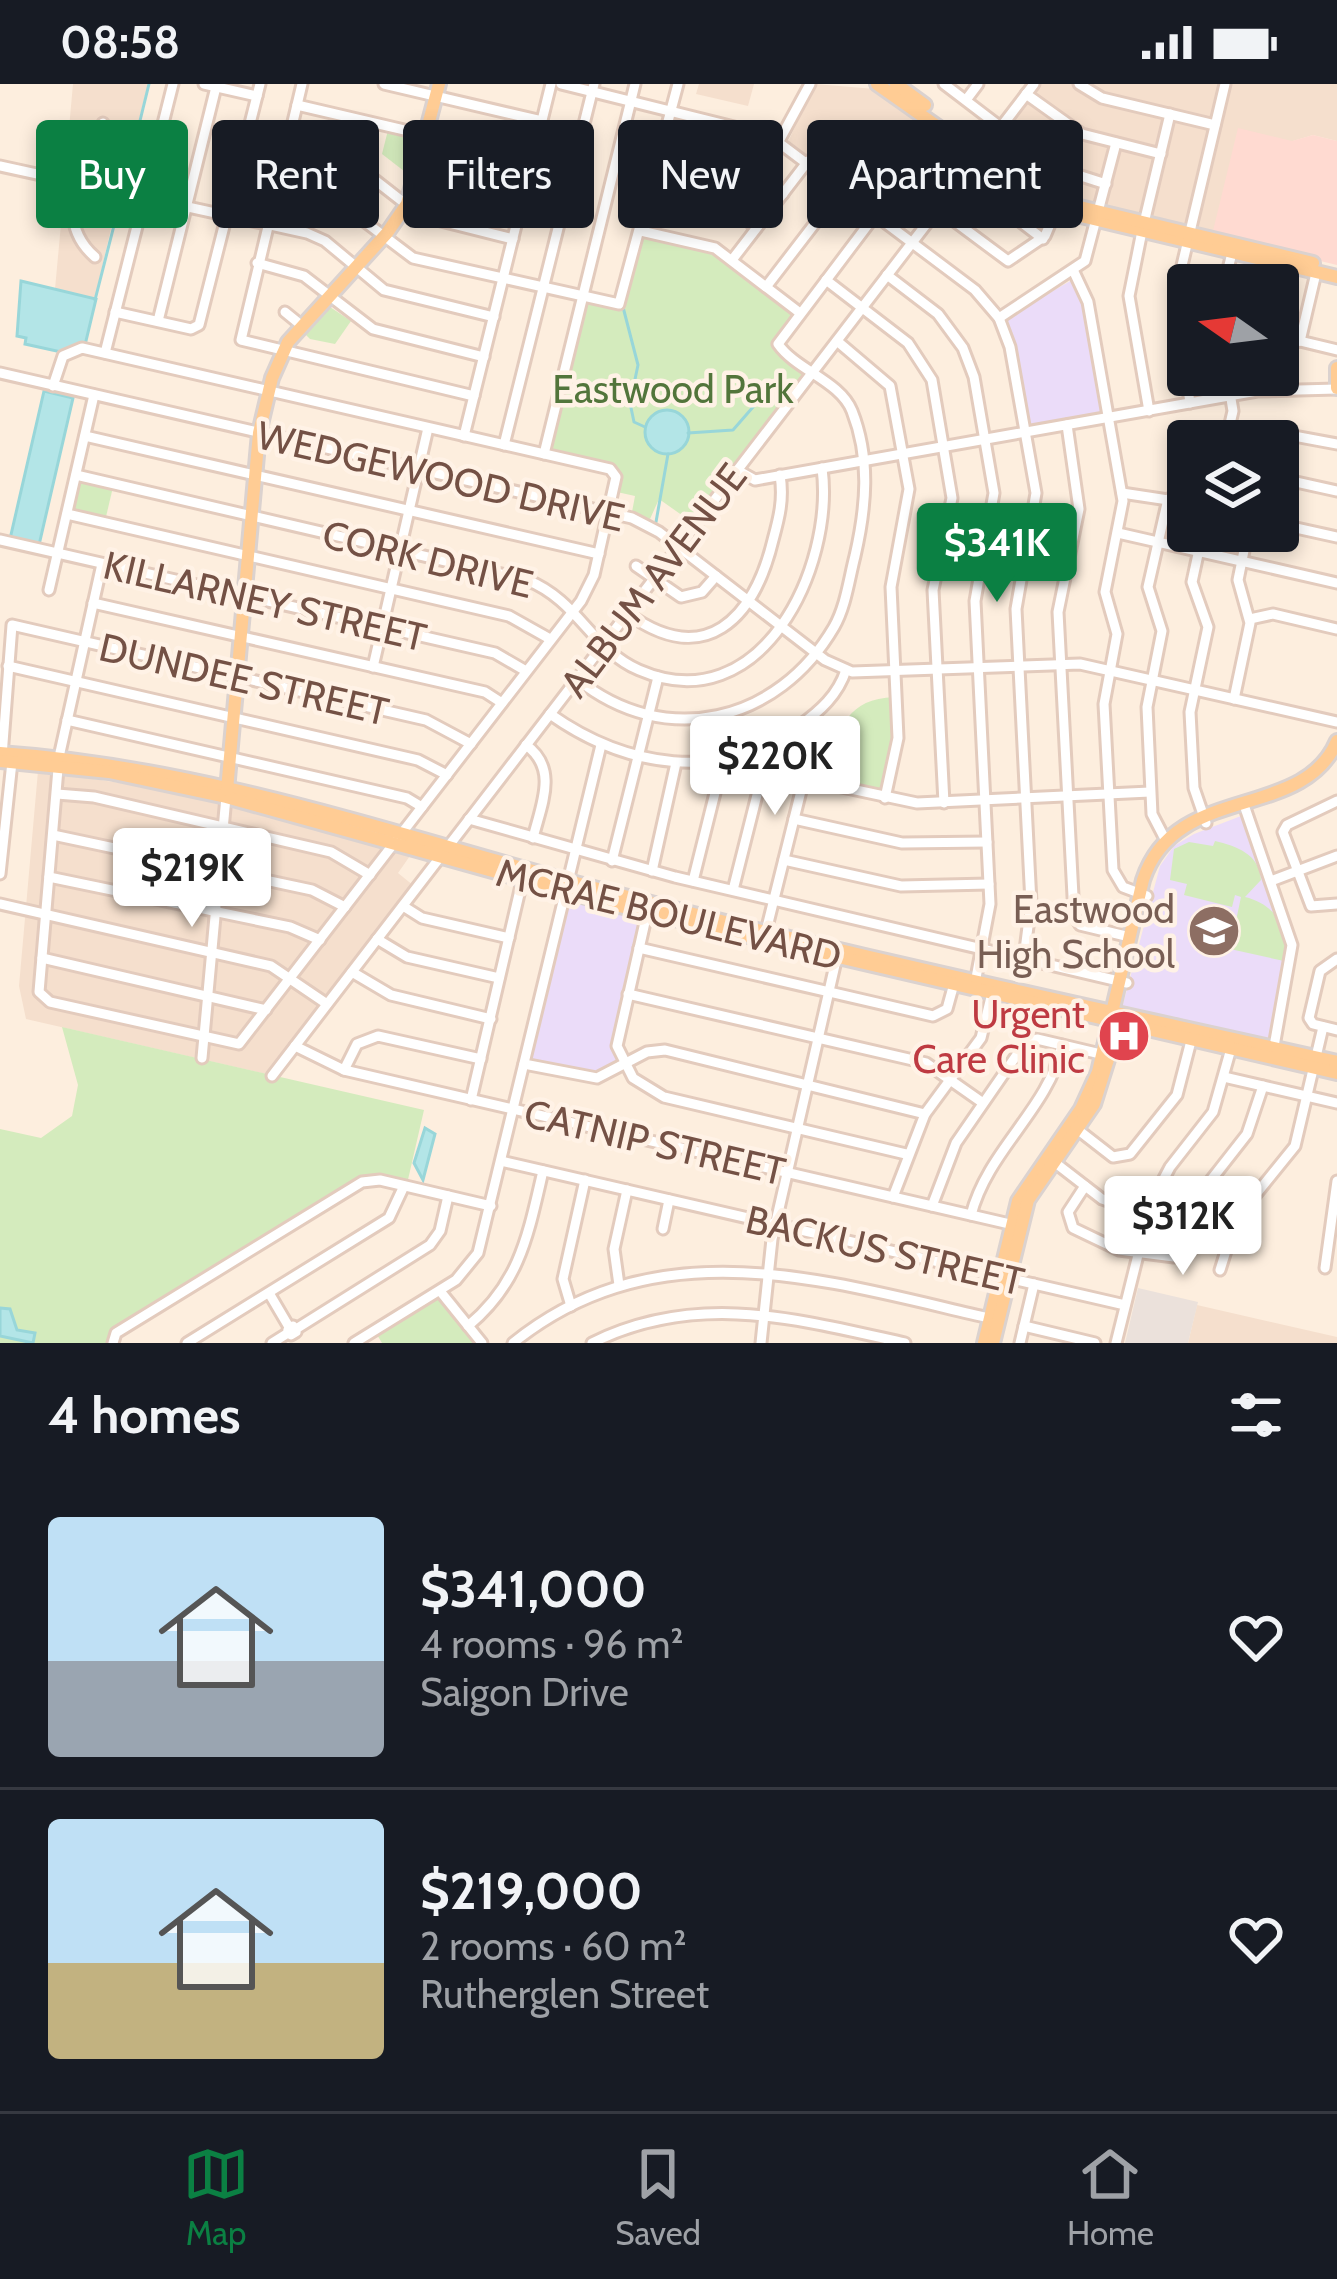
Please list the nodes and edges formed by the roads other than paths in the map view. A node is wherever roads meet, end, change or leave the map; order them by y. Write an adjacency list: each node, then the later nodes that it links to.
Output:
1 (172, 84): 25 (street)
2 (302, 84): 22 (street)
3 (383, 84): 19 (street)
4 (551, 84): 30 (street)
5 (561, 84): 16 (street)
6 (635, 84): 20 (street)
7 (678, 84): 23 (street)
8 (810, 84): 39 (street)
9 (880, 84): 33 (main road)
10 (896, 84): 34 (main road)
11 (944, 84): 21 (street)
12 (978, 84): 21 (street)
13 (1222, 84): 37 (street)
14 (210, 85): 18 (street); 49 (street)
15 (1083, 85): 24 (street)
16 (593, 87): 20 (street); 94 (street)
17 (1030, 89): 36 (street, ALBUM AVENUE); 40 (street)
18 (259, 90): 26 (street)
19 (438, 90): 28 (main road); 29 (street)
20 (632, 100): 23 (street); 97 (street)
21 (966, 100): 35 (street)
22 (297, 105): 27 (street); 38 (street)
23 (671, 109): 31 (street); 32 (street)
24 (1170, 114): 37 (street); 41 (street)
25 (163, 120)
26 (251, 120)
27 (293, 120)
28 (431, 120)
29 (539, 120)
30 (542, 120)
31 (669, 120)
32 (719, 120)
33 (936, 120)
34 (938, 120)
35 (991, 120)
36 (1006, 120)
37 (1215, 125): 75 (street)
38 (403, 130)
39 (783, 134)
40 (1116, 143): 41 (street); 47 (street)
41 (1161, 154): 55 (street)
42 (807, 162): 48 (street)
43 (0, 166): 44 (street)
44 (36, 172)
45 (1083, 178): 47 (street)
46 (379, 183): 50 (street)
47 (1106, 184): 54 (street)
48 (783, 194)
49 (188, 201)
50 (403, 201)
51 (403, 210): 76 (main road)
52 (1083, 210): 54 (main road)
53 (1083, 214): 54 (main road)
54 (1098, 216): 55 (main road); 88 (street)
55 (1143, 227): 75 (main road); 123 (street)
56 (80, 228): 81 (street)
57 (137, 228): 99 (street)
58 (181, 228): 104 (street)
59 (224, 228): 104 (street)
60 (266, 228): 84 (street)
61 (282, 228): 87 (street)
62 (371, 228): 76 (street)
63 (465, 228): 77 (street)
64 (516, 228): 77 (street)
65 (642, 228): 74 (street)
66 (757, 228): 83 (street)
67 (811, 228): 95 (street)
68 (865, 228): 93 (street)
69 (894, 228): 79 (street)
70 (923, 228): 79 (street, ALBUM AVENUE)
71 (963, 228): 78 (street)
72 (1028, 228): 78 (street)
73 (1047, 228): 78 (street)
74 (641, 231): 83 (street); 97 (street)
75 (1188, 237): 80 (main road); 82 (main road); 122 (street)
76 (383, 238): 87 (main road); 92 (street)
77 (513, 239): 92 (street)
78 (1042, 239)
79 (912, 242): 91 (street, ALBUM AVENUE); 103 (street)
80 (1232, 253): 82 (main road); 85 (street)
81 (95, 257)
82 (1275, 258): 86 (street); 89 (main road); 90 (main road)
83 (732, 260): 95 (street)
84 (257, 263): 96 (street); 109 (street)
85 (1229, 264)
86 (1274, 264)
87 (355, 267): 96 (main road); 102 (street)
88 (1074, 272): 103 (street); 124 (street)
89 (1316, 272): 90 (main road); 107 (street)
90 (1337, 273)
91 (887, 275): 98 (street, ALBUM AVENUE); 133 (street)
92 (503, 278): 94 (street); 102 (street)
93 (826, 280): 98 (street); 101 (street)
94 (543, 287): 97 (street); 135 (street)
95 (766, 287): 101 (street)
96 (327, 297): 105 (main road); 111 (street)
97 (583, 297): 137 (street)
98 (862, 308): 106 (street, ALBUM AVENUE); 136 (street)
99 (116, 312): 104 (street); 110 (street)
100 (285, 312): 105 (street)
101 (800, 313): 114 (street)
102 (494, 317): 111 (street)
103 (998, 318): 128 (street)
104 (158, 321)
105 (301, 325): 109 (main road)
106 (837, 341): 114 (street, ALBUM AVENUE); 138 (street)
107 (1300, 341): 108 (street)
108 (1337, 350)
109 (282, 352): 118 (main road); 120 (street)
110 (105, 353): 115 (street); 118 (street)
111 (484, 357): 120 (street)
112 (1337, 368): 117 (main road)
113 (0, 373): 115 (street, WEDGEWOOD DRIVE)
114 (812, 373): 139 (street); 142 (street, ALBUM AVENUE)
115 (53, 386): 119 (street, WEDGEWOOD DRIVE)
116 (1299, 388): 117 (street)
117 (1337, 388)
118 (268, 391): 127 (street); 129 (main road)
119 (94, 395): 129 (street, WEDGEWOOD DRIVE); 130 (street)
120 (474, 396): 131 (street)
121 (1230, 396): 122 (street); 125 (street)
122 (1190, 404): 123 (street)
123 (1149, 411): 124 (street)
124 (1108, 418): 126 (street); 148 (street)
125 (1228, 420)
126 (1067, 425): 128 (street); 191 (street)
127 (428, 428): 131 (street); 141 (street)
128 (1026, 432): 133 (street); 193 (street)
129 (259, 433): 141 (street, WEDGEWOOD DRIVE); 144 (main road)
130 (85, 436): 143 (street); 144 (street)
131 (464, 436): 135 (street)
132 (1299, 437): 134 (street)
133 (985, 439): 136 (street); 195 (street)
134 (1337, 444)
135 (504, 445): 137 (street)
136 (944, 446): 138 (street); 199 (street)
137 (544, 454): 152 (street)
138 (903, 454): 139 (street); 200 (street)
139 (862, 461): 140 (street); 190 (street)
140 (822, 468): 145 (street); 184 (street)
141 (418, 470): 151 (street); 152 (street, WEDGEWOOD DRIVE)
142 (737, 470): 145 (street); 161 (street, ALBUM AVENUE)
143 (76, 475): 153 (street); 154 (street, CORK DRIVE)
144 (255, 476): 151 (street); 154 (main road)
145 (780, 476): 178 (street)
146 (1299, 483): 147 (street)
147 (1337, 491)
148 (1122, 493): 149 (street); 156 (street)
149 (1167, 499)
150 (1167, 503): 159 (street)
151 (409, 511): 162 (street); 167 (street)
152 (608, 513): 161 (street, WEDGEWOOD DRIVE); 167 (street)
153 (67, 514): 166 (street); 168 (street)
154 (252, 516): 162 (street, CORK DRIVE); 168 (main road)
155 (1299, 529): 157 (street)
156 (1118, 533): 159 (street); 197 (street)
157 (1337, 537)
158 (0, 540): 166 (street, KILLARNEY STREET)
159 (1158, 542): 160 (street); 204 (street)
160 (1167, 544)
161 (679, 548): 172 (street, WEDGEWOOD DRIVE); 173 (street, ALBUM AVENUE)
162 (400, 550): 175 (street); 180 (street, CORK DRIVE)
163 (1198, 552): 206 (street)
164 (1202, 552): 169 (street)
165 (1243, 552): 169 (street)
166 (58, 554): 170 (street, KILLARNEY STREET); 176 (street)
167 (599, 554): 180 (street)
168 (248, 556): 175 (street); 177 (main road)
169 (1241, 561): 174 (street); 182 (street)
170 (102, 564): 177 (street, KILLARNEY STREET); 179 (street)
171 (635, 566): 173 (street)
172 (716, 577): 173 (street); 178 (street, WEDGEWOOD DRIVE)
173 (653, 580): 181 (street, ALBUM AVENUE)
174 (1337, 583)
175 (391, 589): 183 (street); 187 (street)
176 (49, 590)
177 (244, 596): 183 (street, KILLARNEY STREET); 186 (main road)
178 (749, 602): 181 (street); 184 (street, WEDGEWOOD DRIVE)
179 (93, 603): 186 (street); 188 (street)
180 (575, 609): 187 (street); 189 (street, CORK DRIVE)
181 (627, 613): 189 (street, ALBUM AVENUE)
182 (1250, 620): 185 (street); 207 (street)
183 (382, 627): 194 (street); 198 (street, KILLARNEY STREET)
184 (782, 627): 190 (street, WEDGEWOOD DRIVE); 202 (street)
185 (1337, 629)
186 (241, 636): 194 (street); 201 (main road)
187 (550, 639): 198 (street)
188 (84, 642): 192 (street, DUNDEE STREET); 201 (street, DUNDEE STREET); 205 (street)
189 (602, 646): 202 (street, CORK DRIVE); 203 (street, ALBUM AVENUE)
190 (815, 652): 196 (street, WEDGEWOOD DRIVE); 210 (street)
191 (1061, 664): 193 (street, WEDGEWOOD DRIVE); 197 (street, WEDGEWOOD DRIVE); 233 (street)
192 (8, 666): 205 (street); 221 (street)
193 (1019, 666): 195 (street, WEDGEWOOD DRIVE); 235 (street)
194 (373, 667): 208 (street)
195 (978, 669): 199 (street, WEDGEWOOD DRIVE); 236 (street)
196 (846, 670): 200 (street, WEDGEWOOD DRIVE); 214 (street)
197 (1110, 670): 204 (street, WEDGEWOOD DRIVE); 232 (street)
198 (526, 671): 208 (street)
199 (937, 671): 200 (street, WEDGEWOOD DRIVE); 238 (street)
200 (896, 674): 234 (street)
201 (237, 677): 211 (main road); 216 (street, DUNDEE STREET)
202 (658, 677): 210 (street)
203 (577, 679): 209 (street, ALBUM AVENUE); 210 (street)
204 (1152, 680): 206 (street, WEDGEWOOD DRIVE); 230 (street)
205 (76, 681): 211 (street); 212 (street)
206 (1194, 689): 207 (street, WEDGEWOOD DRIVE); 243 (street)
207 (1234, 699): 213 (street, WEDGEWOOD DRIVE)
208 (502, 703): 216 (street)
209 (550, 714): 217 (street); 218 (street, ALBUM AVENUE)
210 (648, 716): 223 (street)
211 (233, 717): 222 (main road); 227 (street)
212 (67, 720): 222 (street); 225 (street)
213 (1337, 722)
214 (800, 725): 219 (street); 228 (street)
215 (1337, 741): 239 (main road)
216 (471, 744): 227 (street)
217 (601, 745): 223 (street); 250 (street)
218 (526, 746): 242 (street, ALBUM AVENUE); 247 (street)
219 (754, 750): 224 (street); 266 (street)
220 (1337, 757): 239 (main road)
221 (3, 758): 225 (main road, MCRAE BOULEVARD); 259 (street)
222 (230, 758): 229 (main road); 240 (street)
223 (638, 758): 226 (street); 253 (street)
224 (715, 760): 226 (street); 262 (street)
225 (58, 762): 229 (main road, MCRAE BOULEVARD); 231 (street)
226 (676, 763): 257 (street)
227 (447, 776): 240 (street)
228 (804, 779): 234 (street); 241 (street)
229 (226, 792): 244 (street); 246 (main road, MCRAE BOULEVARD)
230 (1150, 792): 232 (street); 248 (street)
231 (57, 794): 244 (street); 245 (street)
232 (1109, 794): 233 (street); 267 (street)
233 (1067, 796): 235 (street); 277 (street)
234 (885, 798): 238 (street)
235 (1026, 799): 236 (street); 286 (street)
236 (985, 801): 238 (street); 249 (street)
237 (1337, 801): 256 (street)
238 (944, 802)
239 (1245, 806): 243 (main road); 263 (street)
240 (422, 807): 246 (street)
241 (794, 819): 249 (street); 254 (street)
242 (469, 820): 247 (street); 251 (street, ALBUM AVENUE)
243 (1205, 820): 248 (main road); 267 (main road)
244 (223, 827): 255 (street); 260 (street)
245 (53, 835): 255 (street); 261 (street)
246 (399, 837): 251 (main road, MCRAE BOULEVARD); 260 (street)
247 (533, 838): 250 (street)
248 (1166, 839): 267 (main road)
249 (986, 842): 264 (street)
250 (572, 849): 253 (street); 265 (street)
251 (445, 850): 258 (main road, MCRAE BOULEVARD); 271 (street, ALBUM AVENUE)
252 (1337, 856): 256 (street)
253 (612, 860): 257 (street)
254 (784, 860): 264 (street); 268 (street)
255 (219, 869): 272 (street); 274 (street)
256 (1298, 871): 263 (street); 270 (street)
257 (652, 872): 262 (street)
258 (524, 873): 265 (main road, MCRAE BOULEVARD); 278 (street)
259 (0, 874)
260 (370, 874): 272 (street)
261 (49, 877): 274 (street); 275 (street)
262 (693, 881): 266 (street)
263 (1271, 881): 310 (street)
264 (989, 884): 281 (street)
265 (564, 885): 273 (main road, MCRAE BOULEVARD); 316 (street)
266 (734, 890): 268 (street)
267 (1143, 895): 277 (main road); 292 (main road)
268 (774, 900): 276 (street); 281 (street)
269 (0, 904): 275 (street)
270 (1337, 904)
271 (403, 906): 278 (street); 279 (street, ALBUM AVENUE)
272 (345, 907): 280 (street)
273 (648, 908): 276 (main road, MCRAE BOULEVARD); 282 (street)
274 (216, 910): 280 (street); 284 (street)
275 (45, 914): 284 (street); 285 (street)
276 (765, 935): 283 (main road, MCRAE BOULEVARD)
277 (1130, 937): 292 (main road)
278 (509, 938): 290 (street)
279 (377, 939): 288 (street, ALBUM AVENUE); 290 (street)
280 (320, 940): 289 (street)
281 (983, 948): 286 (street); 293 (street)
282 (639, 949): 295 (street); 296 (street)
283 (839, 952): 291 (main road, MCRAE BOULEVARD); 295 (street)
284 (212, 953): 289 (street); 297 (street)
285 (42, 958): 297 (street); 305 (street)
286 (1024, 958): 292 (street)
287 (1337, 959): 302 (street)
288 (352, 972): 298 (street, ALBUM AVENUE); 301 (street)
289 (292, 977): 298 (street); 299 (street)
290 (500, 978): 301 (street)
291 (955, 979): 293 (main road, MCRAE BOULEVARD); 295 (street)
292 (1124, 982): 300 (main road)
293 (975, 984): 294 (main road, MCRAE BOULEVARD)
294 (994, 988): 300 (main road, MCRAE BOULEVARD); 322 (street)
295 (829, 993): 306 (street)
296 (628, 994): 306 (street); 317 (street)
297 (208, 995): 299 (street); 305 (street)
298 (327, 1004): 309 (street, ALBUM AVENUE)
299 (266, 1010): 305 (street)
300 (1116, 1016): 304 (main road, MCRAE BOULEVARD); 311 (main road)
301 (490, 1018): 313 (street)
302 (1323, 1028): 303 (street); 314 (street)
303 (1337, 1030)
304 (1193, 1034): 307 (main road, MCRAE BOULEVARD); 332 (street)
305 (204, 1037): 312 (street)
306 (819, 1038): 322 (street); 323 (street)
307 (1232, 1043): 310 (main road, MCRAE BOULEVARD); 321 (street)
308 (1063, 1045): 311 (street); 327 (street); 351 (street)
309 (295, 1046): 318 (street, CATNIP STREET); 320 (street, ALBUM AVENUE)
310 (1272, 1052): 314 (main road, MCRAE BOULEVARD)
311 (1107, 1055): 334 (main road); 336 (main road)
312 (202, 1058)
313 (481, 1059): 318 (street); 326 (street)
314 (1315, 1062): 315 (main road, MCRAE BOULEVARD); 319 (main road, MCRAE BOULEVARD); 325 (street)
315 (1337, 1062)
316 (524, 1064): 317 (street); 329 (street)
317 (624, 1065): 323 (street); 333 (street)
318 (344, 1070): 326 (street, CATNIP STREET)
319 (1337, 1072)
320 (272, 1076)
321 (1224, 1077): 324 (street); 352 (street)
322 (951, 1078): 327 (street); 330 (street)
323 (809, 1082): 330 (street); 333 (street)
324 (1263, 1086): 325 (street); 357 (street)
325 (1307, 1096): 328 (street); 360 (street)
326 (471, 1100): 329 (street, CATNIP STREET)
327 (983, 1103): 349 (street)
328 (1337, 1103)
329 (513, 1109): 337 (street); 339 (street, CATNIP STREET)
330 (926, 1114): 335 (street)
331 (1135, 1115): 332 (street)
332 (1149, 1126): 334 (street)
333 (799, 1128): 335 (street); 339 (street)
334 (1077, 1129): 336 (main road)
335 (906, 1154): 346 (street)
336 (1049, 1158): 343 (street); 355 (main road)
337 (501, 1161): 338 (street, BACKUS STREET); 348 (street)
338 (543, 1171): 340 (street, BACKUS STREET); 370 (street)
339 (788, 1172): 346 (street, CATNIP STREET); 353 (street)
340 (585, 1180): 344 (street, BACKUS STREET); 366 (street)
341 (1337, 1181): 358 (street)
342 (404, 1186): 345 (street); 365 (street); 374 (street)
343 (1084, 1186): 352 (street); 357 (street)
344 (627, 1190): 347 (street, BACKUS STREET); 363 (street)
345 (448, 1196): 348 (street); 372 (street)
346 (893, 1197): 349 (street, CATNIP STREET)
347 (670, 1200): 350 (street, BACKUS STREET); 356 (street)
348 (491, 1205): 364 (street)
349 (932, 1206): 351 (street, CATNIP STREET)
350 (714, 1210): 353 (street, BACKUS STREET); 354 (street, BACKUS STREET)
351 (971, 1215): 355 (street, CATNIP STREET)
352 (1147, 1215): 357 (street)
353 (776, 1225): 359 (street); 361 (street, BACKUS STREET)
354 (710, 1226)
355 (1015, 1226): 361 (main road)
356 (662, 1229)
357 (1138, 1254): 367 (street)
358 (1325, 1268)
359 (768, 1270): 363 (street); 368 (street); 369 (street)
360 (1220, 1270)
361 (1004, 1277): 362 (street, BACKUS STREET); 369 (main road); 383 (main road)
362 (1034, 1285): 367 (street, BACKUS STREET); 371 (street)
363 (619, 1286): 366 (street)
364 (440, 1291): 370 (street); 377 (street)
365 (268, 1293): 372 (street); 375 (street)
366 (571, 1306): 379 (street)
367 (1125, 1306): 386 (street)
368 (764, 1313): 380 (street); 381 (street); 382 (street)
369 (989, 1318): 383 (main road)
370 (468, 1326): 378 (street)
371 (1024, 1326): 373 (street); 384 (street)
372 (294, 1334): 376 (street)
373 (1082, 1342): 385 (street)
374 (113, 1343)
375 (187, 1343)
376 (272, 1343)
377 (354, 1343)
378 (482, 1343)
379 (513, 1343)
380 (592, 1343)
381 (761, 1343)
382 (904, 1343)
383 (989, 1343)
384 (1020, 1343)
385 (1095, 1343)
386 (1117, 1343)

